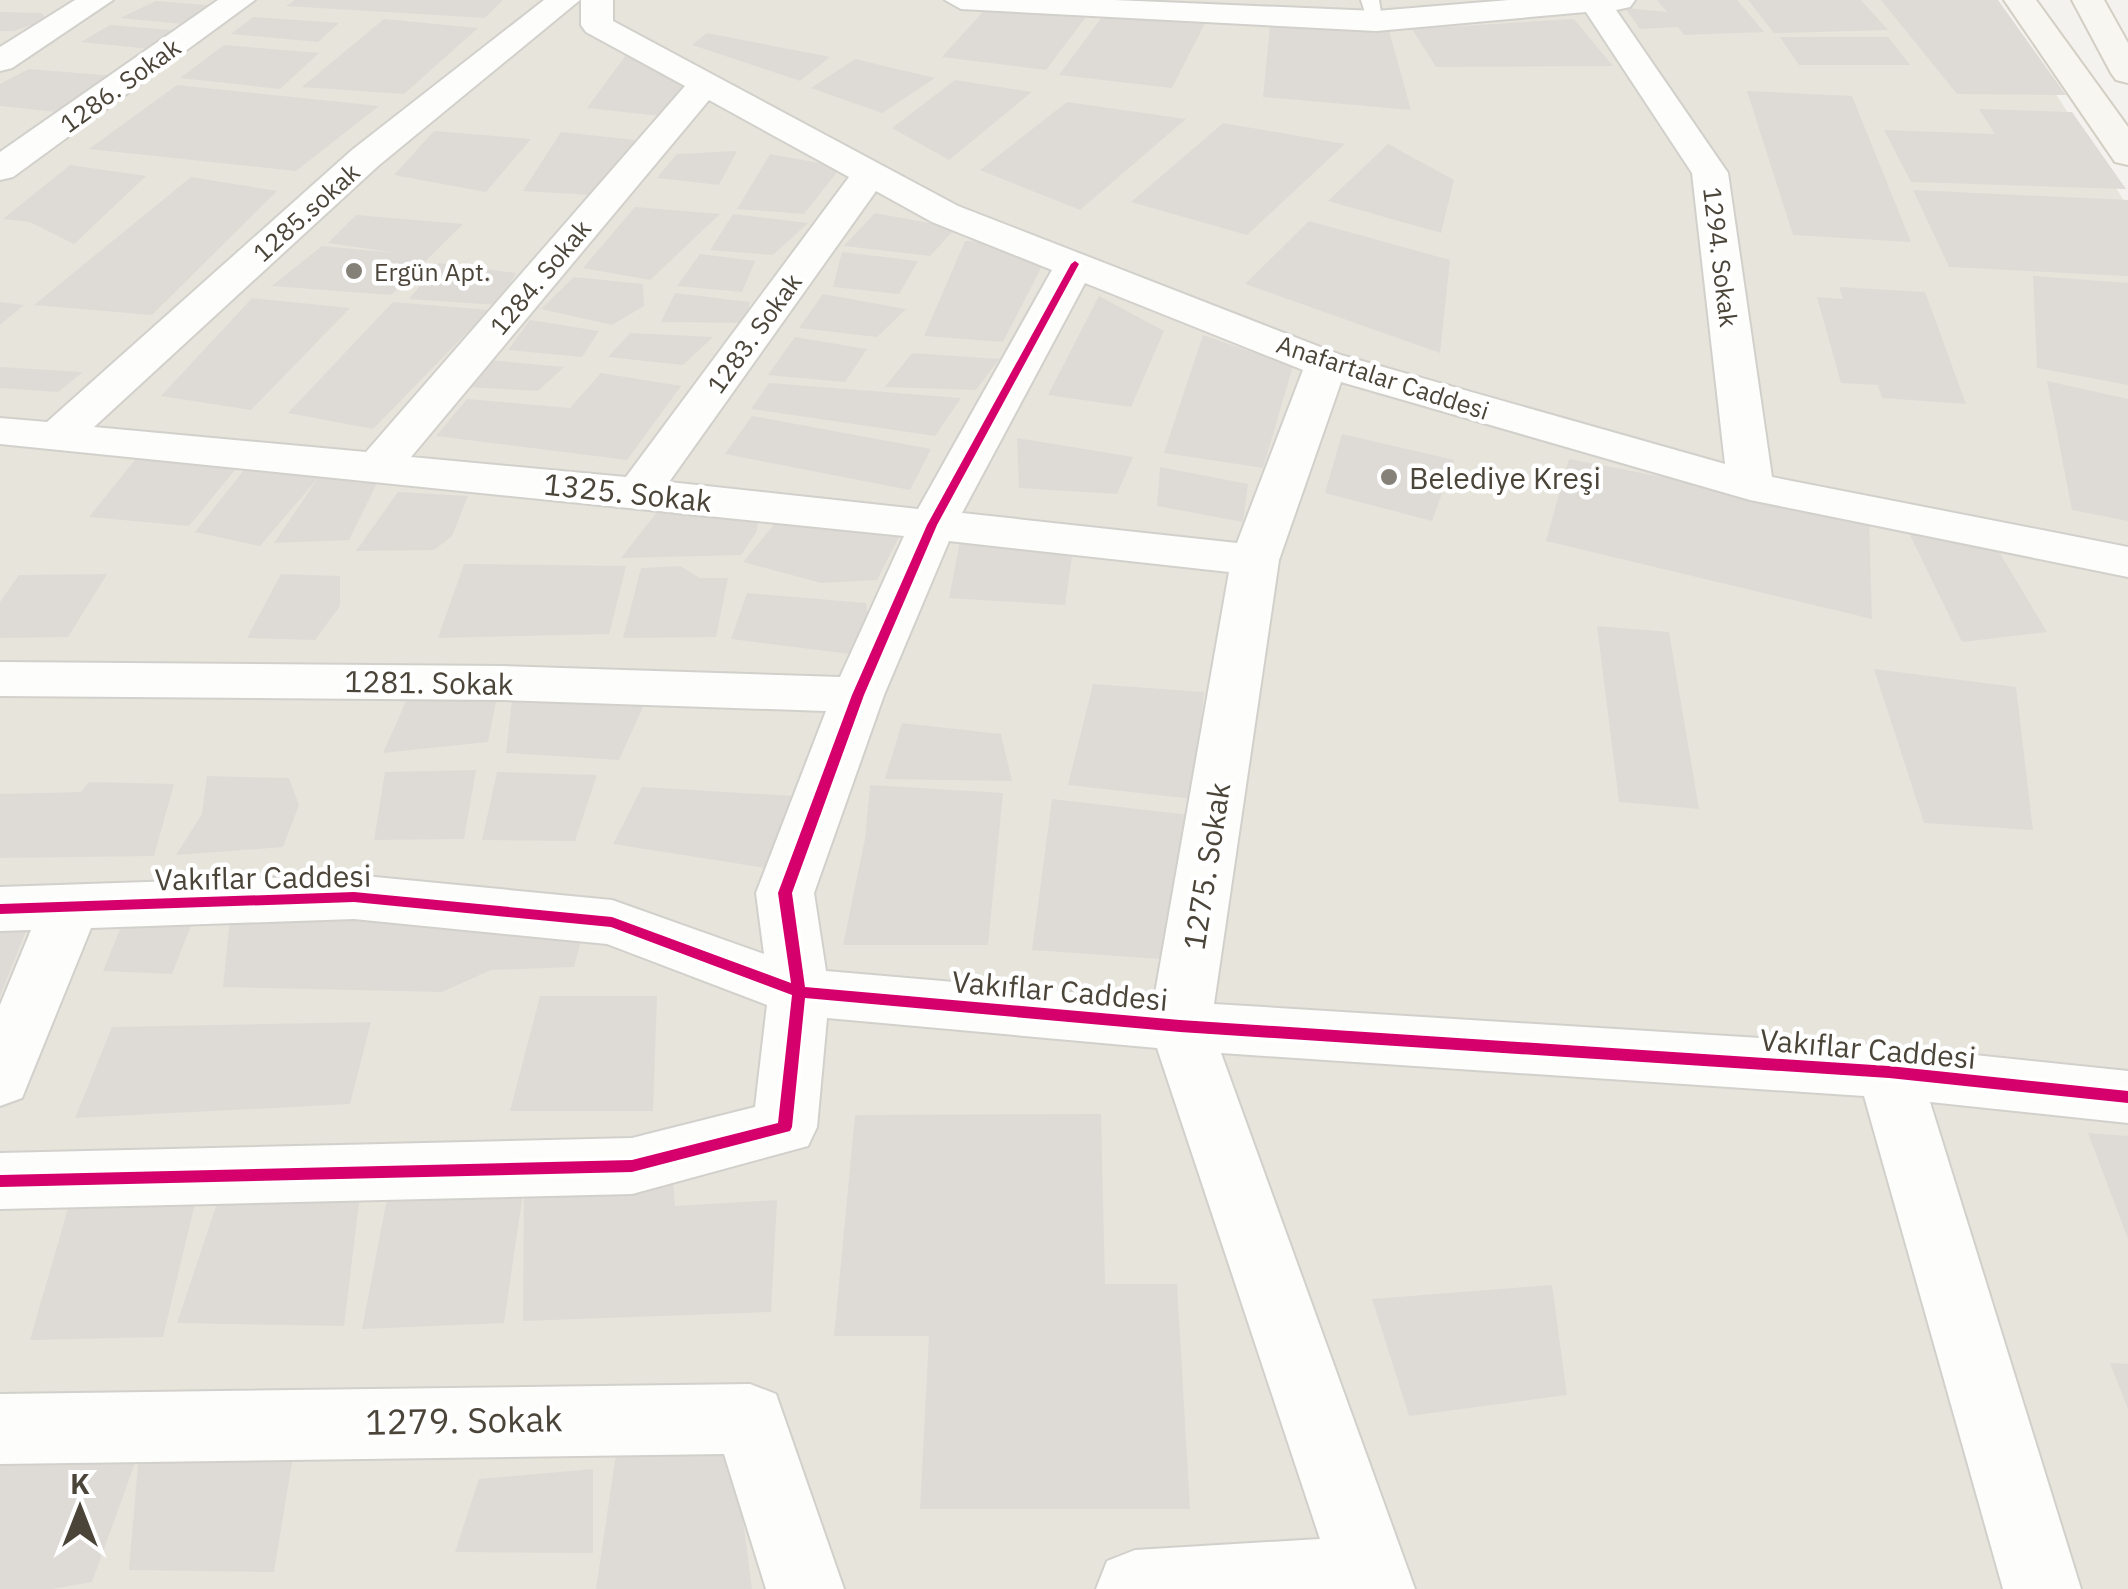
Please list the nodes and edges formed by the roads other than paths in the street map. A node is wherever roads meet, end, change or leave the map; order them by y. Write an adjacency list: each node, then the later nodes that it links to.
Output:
1 (97, 0): 10 (street)
2 (239, 0): 14 (street, 1286. Sokak)
3 (564, 0): 21 (street, 1285.sokak)
4 (598, 0): 12 (street, Anafartalar Caddesi)
5 (962, 0): 9 (street)
6 (2020, 0): 15 (main road)
7 (2088, 0): 11 (main road)
8 (1607, 1): 9 (street); 23 (street, 1294. Sokak)
9 (1373, 10)
10 (0, 61)
11 (2128, 73)
12 (704, 86): 17 (street, Anafartalar Caddesi); 22 (street, 1284. Sokak)
13 (0, 130): 14 (street)
14 (46, 138): 16 (street, 1286. Sokak)
15 (2128, 154)
16 (0, 169)
17 (870, 174): 18 (street, Anafartalar Caddesi); 24 (street, 1283. Sokak)
18 (1075, 264): 19 (street, Anafartalar Caddesi); 25 (street)
19 (1326, 364): 23 (street, Anafartalar Caddesi); 26 (street, 1275. Sokak)
20 (0, 432): 21 (street, 1325. Sokak)
21 (58, 436): 22 (street, 1325. Sokak)
22 (377, 468): 24 (street, 1325. Sokak)
23 (1750, 486): 27 (street, Anafartalar Caddesi)
24 (638, 492): 25 (street, 1325. Sokak)
25 (932, 525): 26 (street, 1325. Sokak); 29 (street)
26 (1255, 560): 33 (street, 1275. Sokak)
27 (2128, 562)
28 (0, 678): 29 (street, 1281. Sokak)
29 (858, 695): 32 (street)
30 (71, 905): 31 (street, Vakıflar Caddesi); 32 (street, Vakıflar Caddesi); 35 (street)
31 (0, 909)
32 (799, 992): 33 (street, Vakıflar Caddesi); 37 (street)
33 (1180, 1026): 34 (street, Vakıflar Caddesi); 39 (street, 1275. Sokak)
34 (1889, 1072): 36 (street, Vakıflar Caddesi); 42 (street)
35 (0, 1080)
36 (2128, 1097)
37 (0, 1181)
38 (0, 1428): 40 (street, 1279. Sokak)
39 (1373, 1582): 41 (street)
40 (805, 1589)
41 (1135, 1589)
42 (2042, 1589)

